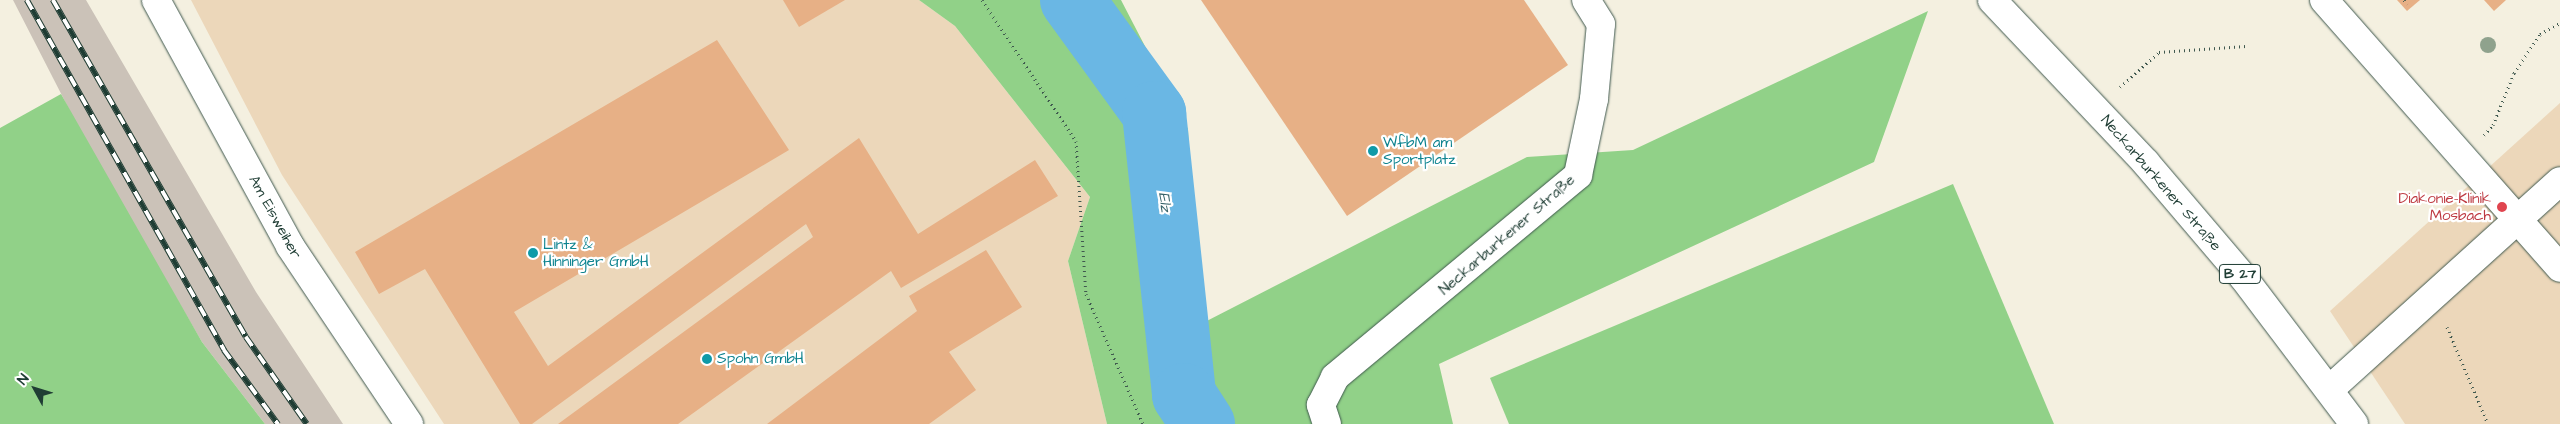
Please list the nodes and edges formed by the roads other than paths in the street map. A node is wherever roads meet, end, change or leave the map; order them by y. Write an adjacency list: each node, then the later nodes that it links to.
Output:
1 (156, 0): 9 (street, Am Eisweiher)
2 (1586, 0): 10 (street, Neckarburkener Straße)
3 (1992, 0): 8 (street, Neckarburkener Straße / B 27)
4 (2324, 0): 6 (street)
5 (2560, 182): 6 (street)
6 (2516, 220): 7 (street); 8 (street)
7 (2560, 268)
8 (2330, 388): 11 (street, Neckarburkener Straße / B 27)
9 (408, 424)
10 (1327, 424)
11 (2354, 424)

